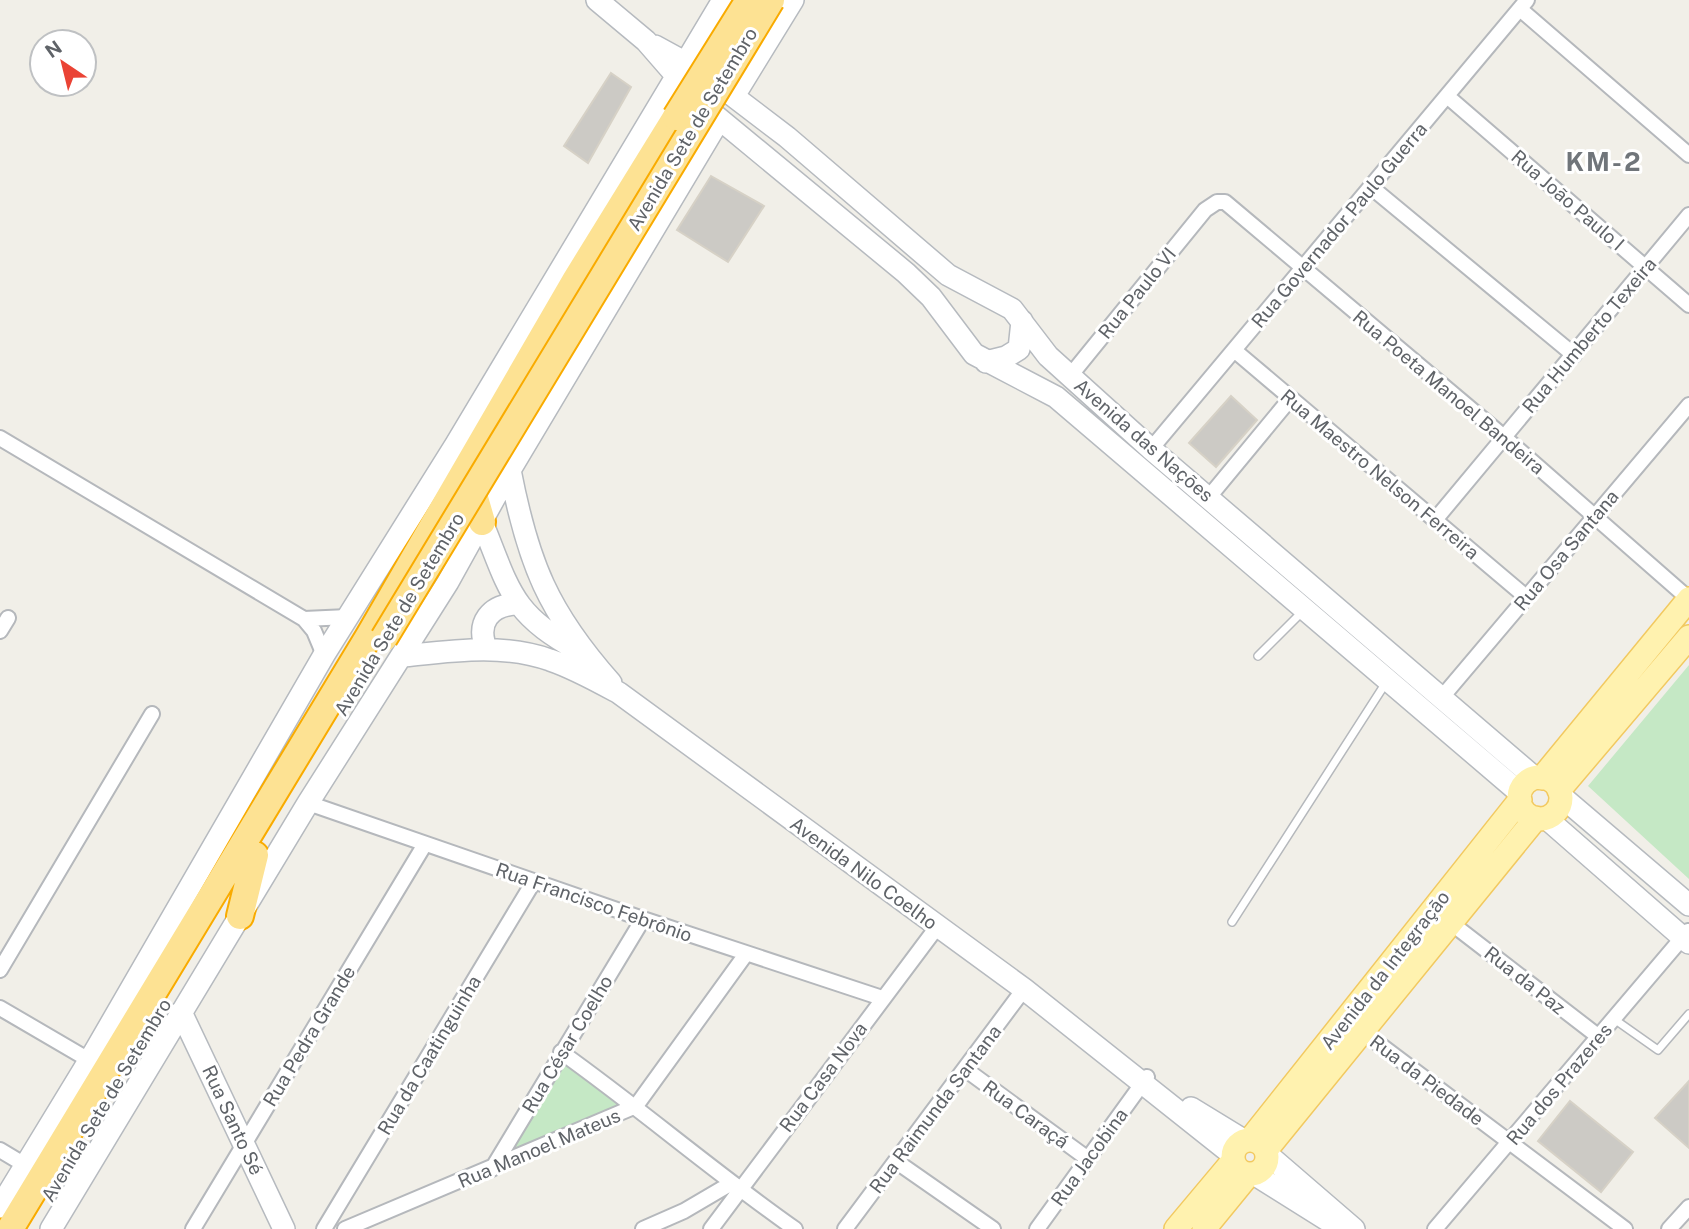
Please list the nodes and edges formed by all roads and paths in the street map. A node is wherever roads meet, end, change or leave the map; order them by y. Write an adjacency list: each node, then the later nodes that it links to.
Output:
1 (597, 0): 7 (main road)
2 (723, 0): 7 (main road, Avenida Sete de Setembro)
3 (749, 0): 43 (highway, Avenida Sete de Setembro, bridge)
4 (771, 0): 31 (highway, Avenida Sete de Setembro, bridge)
5 (793, 0): 8 (main road, Avenida Sete de Setembro)
6 (1524, 4): 9 (street, Rua Governador Paulo Guerra); 12 (street)
7 (681, 69): 8 (main road, Avenida das Nações); 10 (main road, Avenida das Nações); 41 (main road, Avenida Sete de Setembro)
8 (734, 96): 20 (main road, Avenida das Nações)
9 (1447, 96): 14 (street, Rua Governador Paulo Guerra); 17 (street, Rua João Paulo I)
10 (719, 120): 11 (main road, Avenida das Nações); 13 (main road, Avenida Sete de Setembro)
11 (741, 138): 13 (main road); 23 (main road, Avenida das Nações)
12 (1689, 155)
13 (700, 156): 30 (main road, Avenida Sete de Setembro)
14 (1371, 187): 18 (street, Rua Governador Paulo Guerra); 22 (street)
15 (1205, 210): 18 (street, Rua Poeta Manoel Bandeira); 24 (street, Rua Paulo VI)
16 (1689, 215): 17 (street, Rua Humberto Texeira)
17 (1645, 267): 19 (street, Rua João Paulo I); 22 (street, Rua Humberto Texeira)
18 (1303, 268): 21 (street, Rua Governador Paulo Guerra); 27 (street, Rua Poeta Manoel Bandeira)
19 (1689, 305)
20 (1022, 321): 23 (main road); 24 (main road, Avenida das Nações)
21 (1234, 351): 25 (street, Rua Maestro Nelson Ferreira); 29 (street, Rua Governador Paulo Guerra)
22 (1574, 355): 27 (street, Rua Humberto Texeira)
23 (986, 362): 40 (main road, Avenida das Nações)
24 (1070, 376): 29 (main road, Avenida das Nações)
25 (1290, 399): 32 (street); 34 (street, Rua Maestro Nelson Ferreira)
26 (1689, 405): 33 (street, Rua Osa Santana)
27 (1504, 437): 33 (street, Rua Poeta Manoel Bandeira); 34 (street, Rua Humberto Texeira)
28 (0, 438): 42 (street)
29 (1151, 449): 32 (main road, Avenida das Nações)
30 (510, 470): 35 (main road, Avenida Sete de Setembro); 46 (main road)
31 (473, 491): 35 (highway); 43 (highway, Avenida Sete de Setembro, bridge)
32 (1209, 497): 36 (main road, Avenida das Nações)
33 (1595, 516): 37 (street, Rua Osa Santana); 38 (street, Rua Poeta Manoel Bandeira)
34 (1435, 520): 37 (street, Rua Maestro Nelson Ferreira)
35 (482, 522): 39 (main road); 48 (main road, Avenida Sete de Setembro)
36 (1314, 588): 40 (lane); 50 (main road, Avenida das Nações)
37 (1526, 597): 53 (street, Rua Osa Santana)
38 (1689, 599): 55 (main road, Avenida da Integração)
39 (519, 604): 45 (main road); 46 (main road)
40 (1304, 609): 49 (lane); 51 (main road, Avenida das Nações)
41 (348, 617): 42 (street); 47 (main road, Avenida Sete de Setembro)
42 (304, 619): 47 (street)
43 (377, 637): 59 (highway, Avenida Sete de Setembro); 94 (highway, Avenida Sete de Setembro)
44 (1689, 637): 55 (main road, Avenida da Integração)
45 (487, 650): 48 (main road); 52 (main road)
46 (583, 652): 52 (main road)
47 (324, 655): 79 (main road, Avenida Sete de Setembro)
48 (403, 656): 56 (main road, Avenida Sete de Setembro)
49 (1258, 656)
50 (1396, 658): 51 (lane); 53 (main road, Avenida das Nações)
51 (1388, 680): 55 (main road, Avenida das Nações); 64 (lane)
52 (619, 693): 66 (main road, Avenida Nilo Coelho)
53 (1443, 696): 55 (main road, Avenida das Nações)
54 (152, 714): 69 (street)
55 (1540, 789): 57 (main road); 57 (main road, Avenida da Integração); 61 (main road, Avenida das Nações); 86 (main road, Avenida da Integração)
56 (308, 803): 58 (street, Rua Francisco Febrônio); 62 (main road, Avenida Sete de Setembro)
57 (1541, 818): 65 (main road, Avenida da Integração); 67 (main road)
58 (425, 844): 60 (street, Rua Francisco Febrônio); 84 (street, Rua Pedra Grande)
59 (255, 855): 62 (highway); 95 (highway, Avenida Sete de Setembro)
60 (534, 881): 63 (street, Rua Francisco Febrônio); 99 (street, Rua da Caatinguinha)
61 (1689, 905)
62 (240, 916): 73 (main road, Avenida Sete de Setembro)
63 (643, 919): 68 (street, Rua Francisco Febrônio); 78 (street, Rua César Coelho)
64 (1232, 922)
65 (1451, 923): 76 (main road, Avenida da Integração); 77 (street, Rua da Paz)
66 (937, 927): 70 (main road, Avenida Nilo Coelho); 71 (street, Rua Casa Nova)
67 (1687, 937): 75 (street, Rua dos Prazeres)
68 (746, 954): 71 (street, Rua Francisco Febrônio); 82 (street, Rua Manoel Mateus)
69 (0, 970)
70 (1024, 989): 80 (street, Rua Raimunda Santana); 81 (main road, Avenida Nilo Coelho)
71 (882, 998): 91 (street, Rua Casa Nova)
72 (0, 1008): 79 (street, Avenida Sete de Setembro)
73 (181, 1012): 84 (main road, Rua Santo Sé); 96 (main road, Avenida Sete de Setembro)
74 (1689, 1014): 75 (lane)
75 (1615, 1019): 77 (street, Rua dos Prazeres)
76 (1363, 1032): 83 (street, Rua da Piedade); 86 (main road, Avenida da Integração)
77 (1599, 1037): 83 (street, Rua dos Prazeres)
78 (561, 1052): 82 (street); 90 (street, Rua César Coelho)
79 (89, 1060): 89 (main road, Avenida Sete de Setembro)
80 (965, 1069): 87 (street, Rua Caraçá); 88 (street, Rua Raimunda Santana)
81 (1144, 1081): 86 (main road, Avenida Nilo Coelho); 87 (street, Rua Jacobina)
82 (636, 1106): 90 (street, Rua Manoel Mateus); 91 (street)
83 (1510, 1142): 111 (street, Rua dos Prazeres); 112 (street, Rua da Piedade)
84 (244, 1143): 97 (street, Rua Pedra Grande); 98 (main road, Rua Santo Sé)
85 (0, 1150): 89 (street)
86 (1250, 1156): 107 (main road, Avenida da Integração); 108 (main road, Avenida da Integração); 109 (main road); 110 (main road)
87 (1088, 1159): 106 (street, Rua Jacobina)
88 (897, 1162): 104 (street, Rua Raimunda Santana); 105 (street)
89 (25, 1165): 92 (main road, Avenida Sete de Setembro)
90 (492, 1169): 100 (street, Rua Manoel Mateus)
91 (735, 1187): 101 (street); 102 (street, Rua Casa Nova); 103 (street)
92 (0, 1207)
93 (1689, 1207): 113 (street)
94 (10, 1229)
95 (28, 1229)
96 (51, 1229)
97 (193, 1229)
98 (284, 1229)
99 (324, 1229)
100 (345, 1229)
101 (643, 1229)
102 (710, 1229)
103 (795, 1229)
104 (845, 1229)
105 (993, 1229)
106 (1037, 1229)
107 (1176, 1229)
108 (1204, 1229)
109 (1343, 1229)
110 (1354, 1229)
111 (1435, 1229)
112 (1625, 1229)
113 (1669, 1229)

